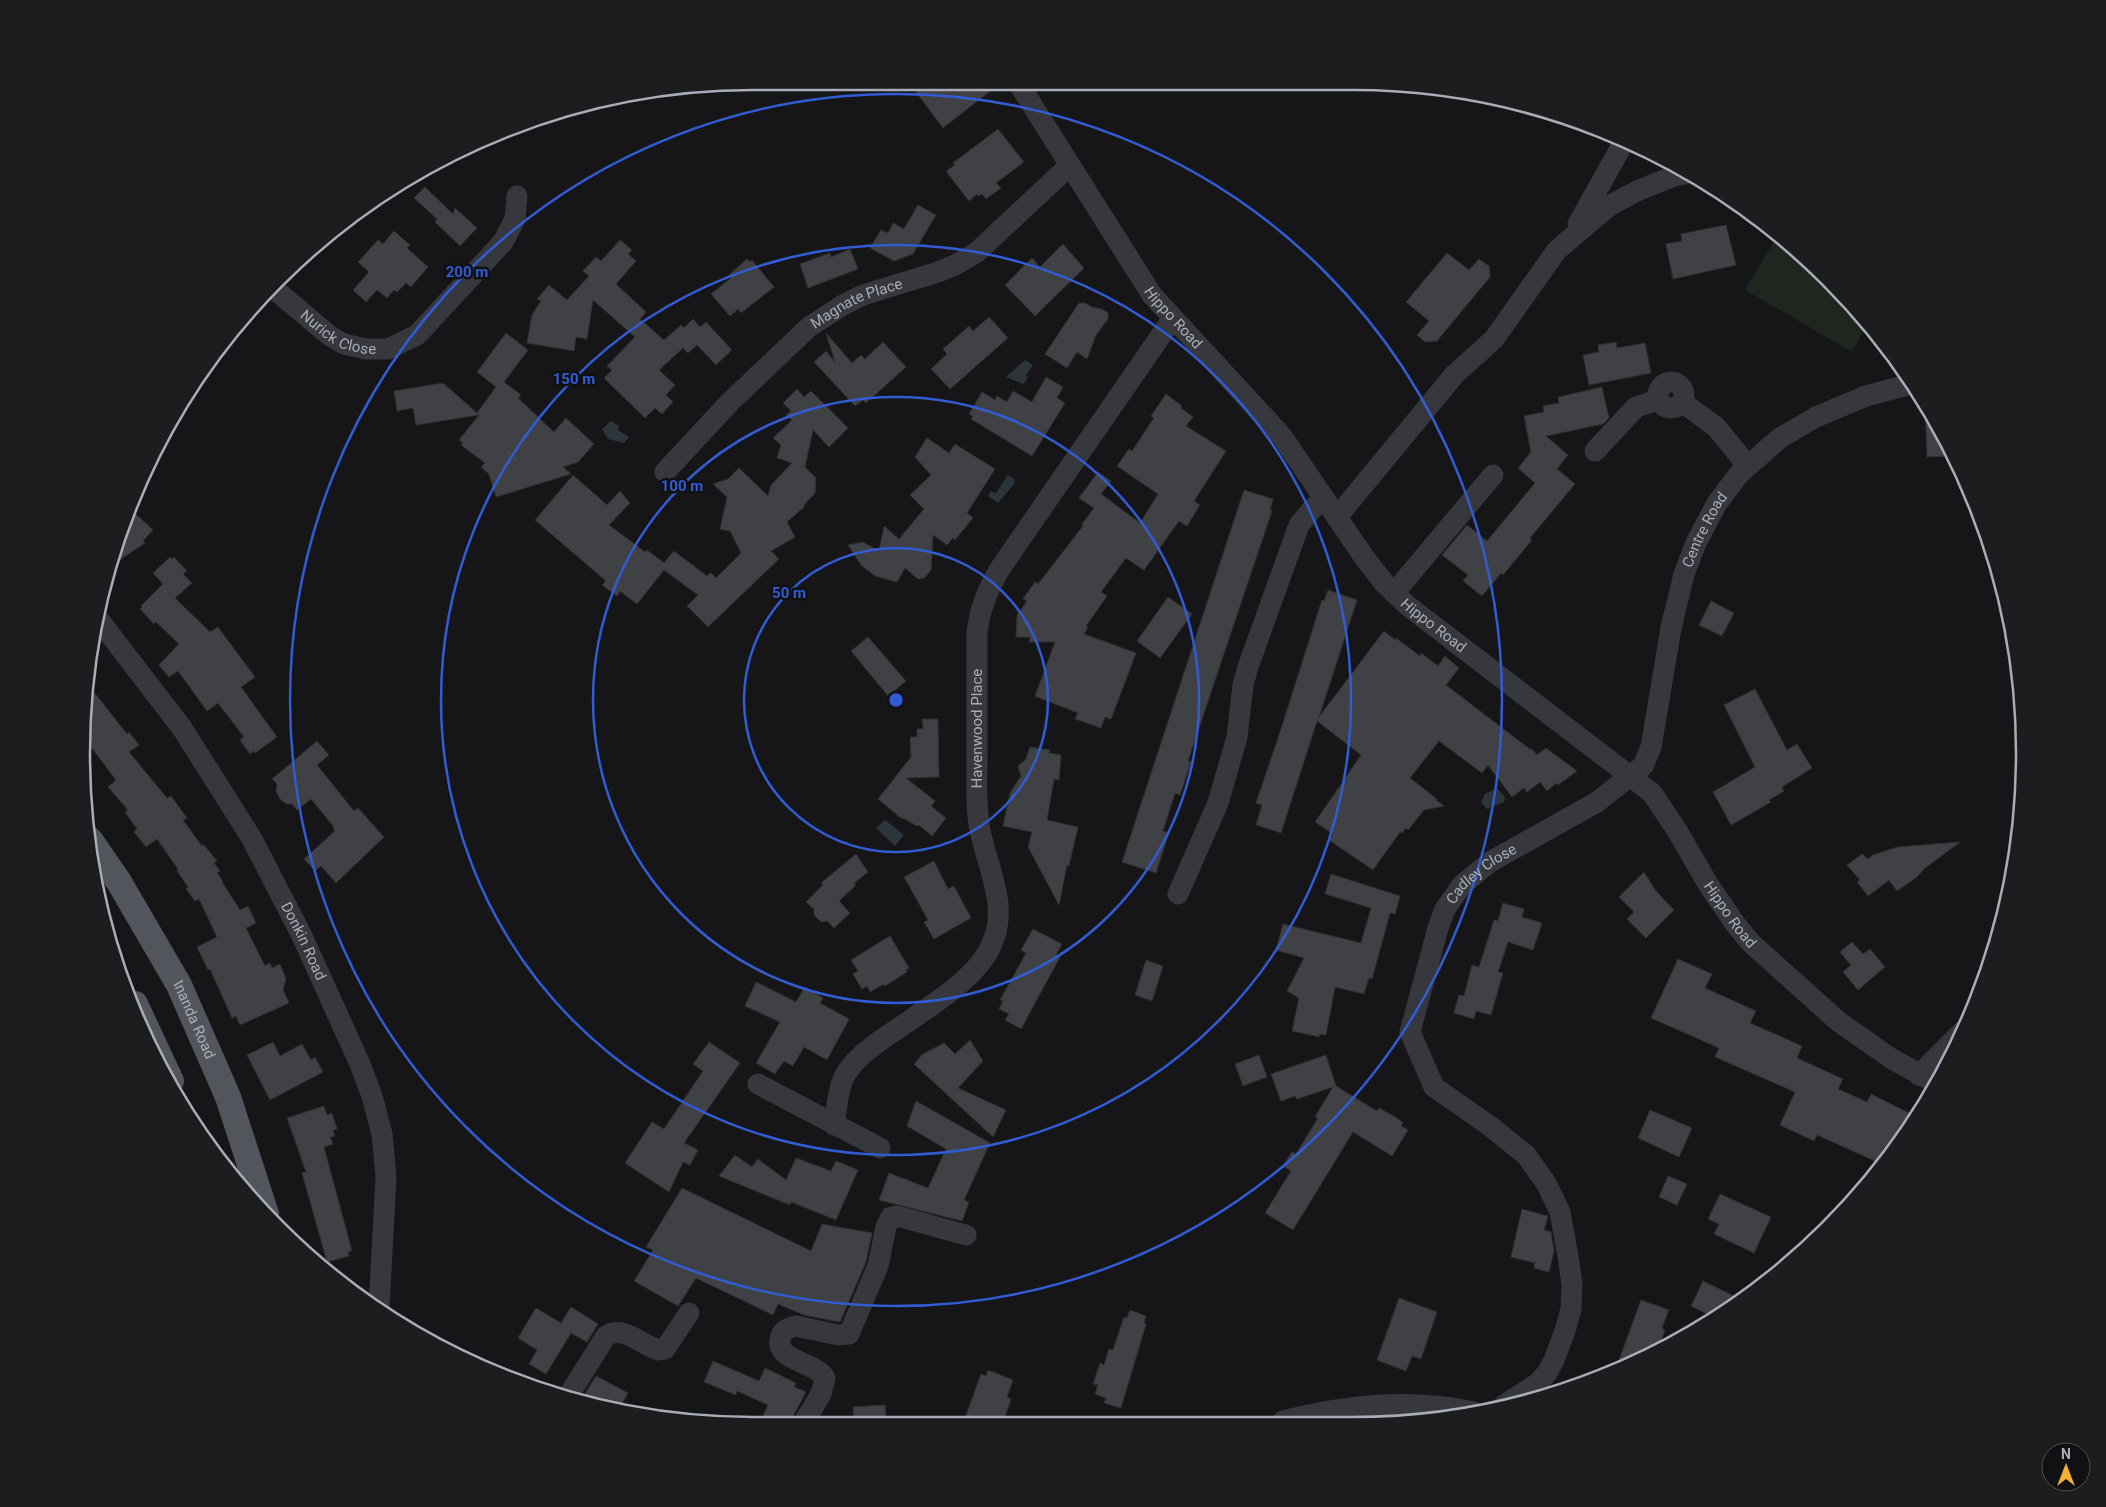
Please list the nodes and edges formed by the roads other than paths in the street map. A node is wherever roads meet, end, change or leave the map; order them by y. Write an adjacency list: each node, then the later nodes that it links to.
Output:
1 (1023, 90): 3 (street, Hippo Road)
2 (1621, 147): 6 (street)
3 (1070, 166): 8 (street, Hippo Road); 12 (street, Magnate Place)
4 (1677, 175): 6 (street)
5 (518, 196): 7 (street, Nurick Close)
6 (1571, 238): 14 (street)
7 (277, 292)
8 (1173, 318): 14 (street, Hippo Road); 23 (street, Havenwood Place)
9 (1904, 386): 11 (street, Centre Road)
10 (1595, 451): 11 (street)
11 (1748, 466): 17 (street, Centre Road)
12 (664, 472)
13 (1493, 476): 15 (street)
14 (1331, 509): 15 (street, Hippo Road); 19 (street)
15 (1394, 593): 17 (street, Hippo Road)
16 (103, 625): 27 (street, Donkin Road)
17 (1630, 775): 21 (street, Hippo Road); 30 (street, Cadley Close)
18 (98, 851): 25 (main road, Inanda Road)
19 (1178, 894)
20 (1940, 1061): 21 (street)
21 (1927, 1079)
22 (758, 1084): 23 (street)
23 (834, 1125): 24 (street)
24 (880, 1148)
25 (261, 1197)
26 (966, 1235): 32 (street)
27 (379, 1301)
28 (689, 1313): 29 (street)
29 (571, 1391)
30 (1519, 1395)
31 (1454, 1408): 33 (street)
32 (807, 1417)
33 (1299, 1417)

